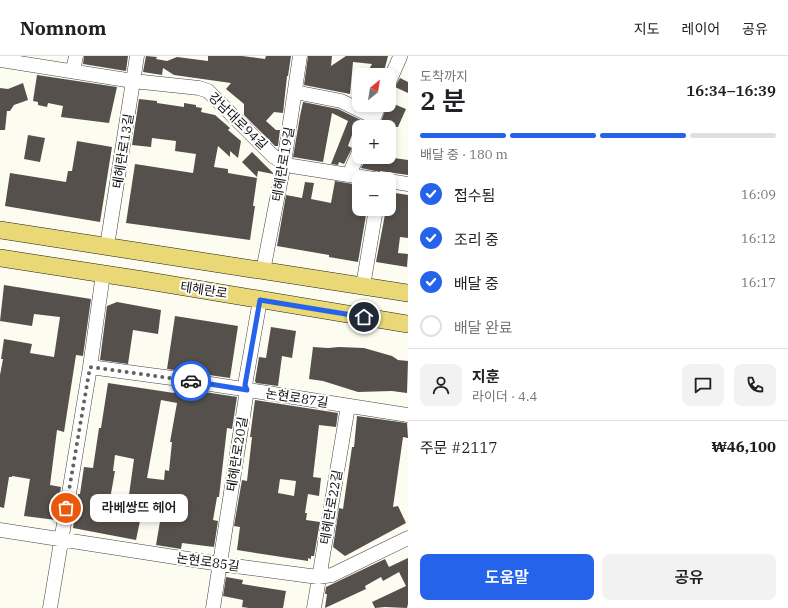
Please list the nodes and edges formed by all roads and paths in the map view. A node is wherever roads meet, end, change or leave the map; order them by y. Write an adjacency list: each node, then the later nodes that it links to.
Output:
1 (76, 56): 8 (street)
2 (138, 56): 9 (street, 테헤란로13길)
3 (300, 56): 10 (street, 테헤란로19길)
4 (402, 57): 7 (street)
5 (18, 59): 6 (street, 강남대로94길); 8 (street, 강남대로94길)
6 (0, 60)
7 (396, 69)
8 (73, 71): 9 (street, 강남대로94길)
9 (133, 81): 12 (street, 강남대로94길); 20 (street, 테헤란로13길)
10 (294, 92): 11 (street); 12 (street, 테헤란로19길)
11 (374, 116)
12 (284, 163): 14 (street, 강남대로94길); 22 (street, 테헤란로19길)
13 (354, 164): 14 (street)
14 (349, 175): 15 (street, 강남대로94길)
15 (352, 175)
16 (396, 182): 17 (street)
17 (408, 184)
18 (375, 216): 24 (street)
19 (0, 230): 20 (main road)
20 (107, 246): 22 (main road)
21 (0, 258): 23 (main road, 테헤란로)
22 (263, 271): 24 (main road)
23 (103, 274): 26 (main road, 테헤란로); 28 (street)
24 (363, 286): 25 (main road)
25 (408, 293)
26 (260, 300): 27 (main road, 테헤란로); 29 (street, 테헤란로20길)
27 (408, 324)
28 (90, 367): 29 (street, 논현로87길); 34 (street)
29 (247, 390): 30 (street, 논현로87길); 35 (street, 테헤란로20길)
30 (348, 406): 31 (street, 논현로87길); 36 (street, 테헤란로22길)
31 (408, 415)
32 (0, 530): 34 (street, 논현로85길)
33 (408, 538): 36 (street, 논현로85길)
34 (61, 540): 35 (street, 논현로85길); 37 (street)
35 (220, 564): 36 (street, 논현로85길); 38 (street, 테헤란로20길)
36 (318, 577): 39 (street, 테헤란로22길)
37 (50, 608)
38 (213, 608)
39 (314, 608)

